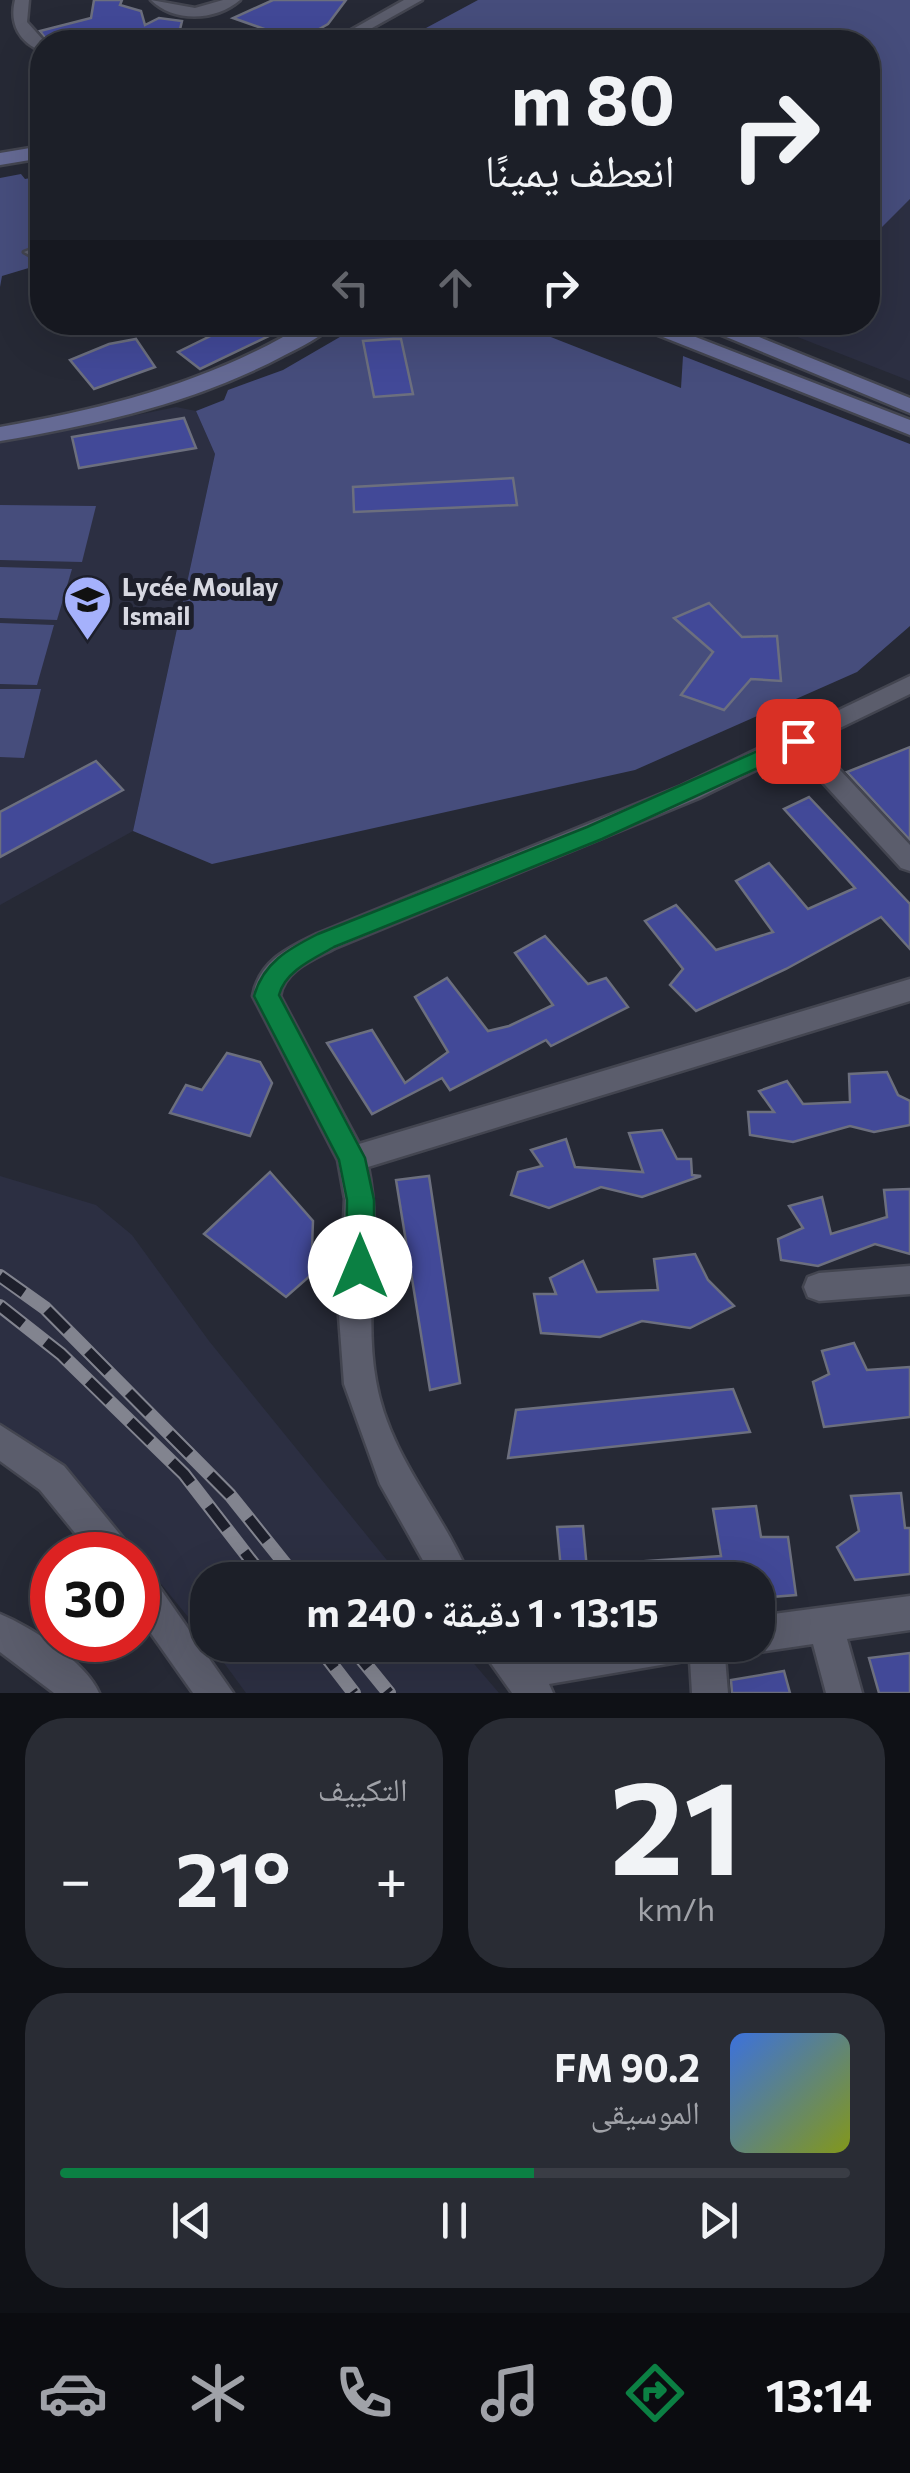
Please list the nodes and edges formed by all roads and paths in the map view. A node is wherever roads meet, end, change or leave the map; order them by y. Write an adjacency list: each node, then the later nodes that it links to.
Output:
1 (22, 0): 8 (street)
2 (158, 0): 3 (street)
3 (234, 0)
4 (415, 0): 6 (street)
5 (376, 1): 6 (street)
6 (370, 24): 7 (street)
7 (359, 30)
8 (30, 36)
9 (0, 145): 10 (main road)
10 (30, 148)
11 (30, 152): 12 (main road)
12 (0, 159)
13 (306, 335): 18 (main road)
14 (670, 335): 17 (main road)
15 (733, 335): 16 (main road)
16 (910, 406)
17 (910, 428)
18 (0, 434)
19 (910, 684): 20 (street)
20 (798, 741): 21 (street); 23 (street)
21 (910, 861)
22 (910, 990): 23 (street)
23 (352, 1158): 28 (street)
24 (910, 1280): 25 (street)
25 (818, 1287)
26 (0, 1441): 27 (street)
27 (96, 1532)
28 (444, 1562)
29 (910, 1613): 31 (street)
30 (160, 1617): 38 (street)
31 (825, 1624): 32 (street); 40 (street)
32 (775, 1631)
33 (0, 1632): 37 (street)
34 (569, 1662): 36 (street)
35 (707, 1662): 39 (street)
36 (515, 1670)
37 (81, 1693)
38 (215, 1693)
39 (710, 1693)
40 (844, 1693)

